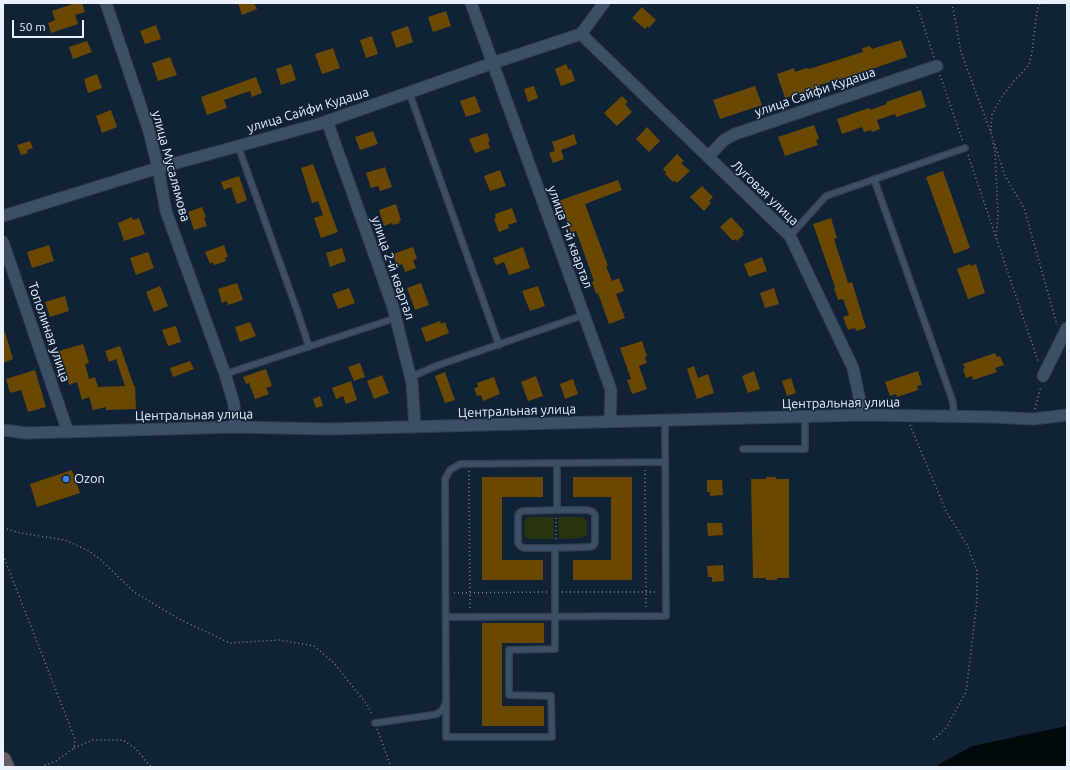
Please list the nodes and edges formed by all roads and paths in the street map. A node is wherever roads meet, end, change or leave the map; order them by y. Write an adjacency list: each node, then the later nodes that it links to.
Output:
1 (106, 3): 16 (street, улица Мусалямова)
2 (471, 3): 8 (street, улица 1-й квартал)
3 (604, 3): 7 (street)
4 (916, 3): 9 (path)
5 (952, 3): 12 (path)
6 (1040, 3): 12 (path)
7 (580, 34): 8 (street, улица Сайфи Кудаша); 15 (street, Луговая улица)
8 (492, 63): 10 (street, улица Сайфи Кудаша); 22 (street, улица 1-й квартал)
9 (937, 66): 14 (path); 15 (street, улица Сайфи Кудаша)
10 (409, 92): 11 (street, улица Сайфи Кудаша); 26 (lane)
11 (327, 121): 13 (street, улица Сайфи Кудаша); 23 (street, улица 2-й квартал)
12 (991, 133): 20 (path); 25 (path)
13 (238, 146): 16 (street, улица Сайфи Кудаша); 27 (lane)
14 (966, 148): 17 (lane); 20 (path)
15 (708, 157): 19 (street, Луговая улица)
16 (158, 168): 18 (street, улица Сайфи Кудаша); 28 (street, улица Мусалямова)
17 (874, 179): 19 (lane); 35 (lane)
18 (3, 216)
19 (790, 236): 31 (street, Луговая улица)
20 (996, 238): 29 (path)
21 (3, 242): 42 (street, Тополиная улица)
22 (584, 316): 26 (lane); 38 (street, улица 1-й квартал)
23 (396, 318): 27 (lane); 30 (street, улица 2-й квартал)
24 (1067, 328): 25 (street)
25 (1061, 340): 29 (street)
26 (499, 345): 30 (lane)
27 (309, 347): 28 (lane)
28 (225, 374): 39 (street, улица Мусалямова)
29 (1043, 376): 36 (path)
30 (411, 377): 40 (street, улица 2-й квартал)
31 (863, 415): 33 (street, Центральная улица); 34 (street, Центральная улица)
32 (1067, 415): 36 (street, Центральная улица)
33 (906, 416): 35 (street, Центральная улица); 58 (path)
34 (805, 417): 37 (street, Центральная улица); 43 (lane)
35 (954, 417): 36 (street, Центральная улица)
36 (1033, 419)
37 (665, 421): 38 (street, Центральная улица); 45 (lane)
38 (610, 422): 40 (street, Центральная улица)
39 (236, 427): 40 (street, Центральная улица); 42 (street, Центральная улица)
40 (415, 427)
41 (3, 430): 42 (street, Центральная улица)
42 (68, 432)
43 (743, 449)
44 (645, 462): 45 (lane); 47 (lane); 53 (path)
45 (665, 462): 53 (lane)
46 (469, 463): 47 (lane); 54 (lane); 55 (path)
47 (557, 463): 48 (lane)
48 (557, 510): 50 (path); 50 (lane); 50 (lane)
49 (3, 528): 57 (path)
50 (556, 548): 52 (lane)
51 (3, 555): 59 (path)
52 (555, 616): 53 (lane); 55 (lane); 56 (lane)
53 (646, 616)
54 (446, 617): 55 (lane); 56 (lane)
55 (470, 617)
56 (446, 699): 57 (lane)
57 (375, 724): 64 (path)
58 (932, 741)
59 (74, 748): 62 (path); 63 (path)
60 (3, 760): 61 (main road)
61 (6, 767)
62 (41, 767)
63 (151, 767)
64 (391, 767)

